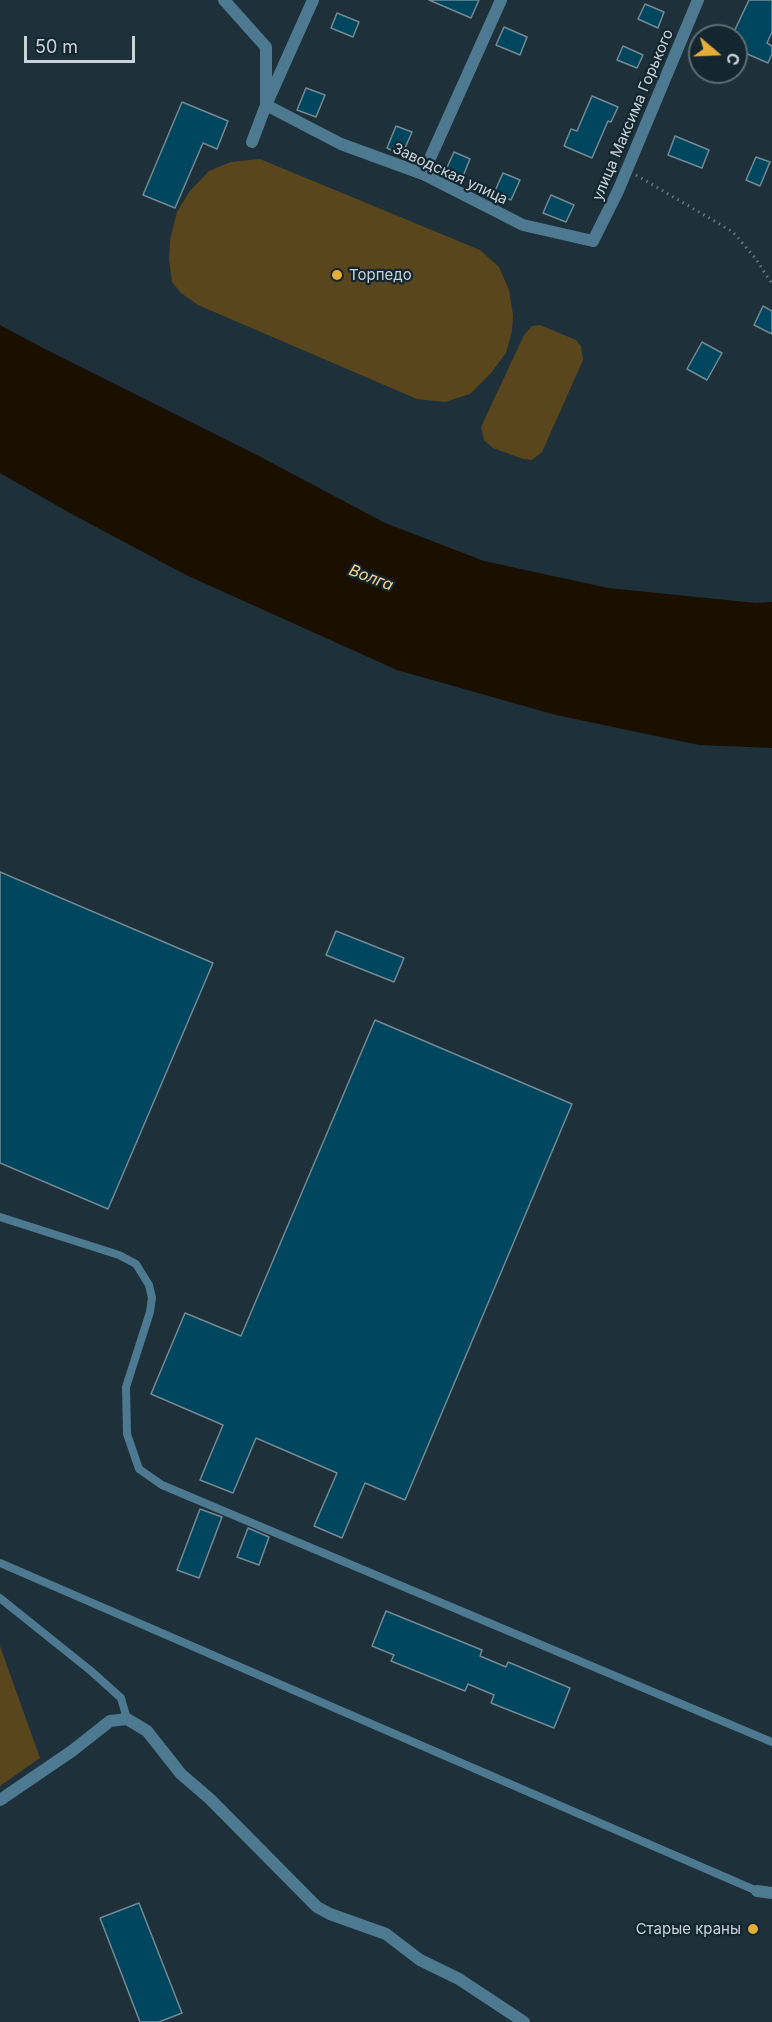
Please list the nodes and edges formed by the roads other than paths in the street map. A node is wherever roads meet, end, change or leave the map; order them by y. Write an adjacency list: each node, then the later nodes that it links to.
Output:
1 (224, 0): 5 (street)
2 (313, 0): 5 (street)
3 (501, 0): 7 (street)
4 (698, 0): 8 (street, улица Максима Горького)
5 (266, 105): 6 (street); 7 (street, Заводская улица)
6 (252, 142)
7 (423, 174): 8 (street, Заводская улица)
8 (593, 241)
9 (0, 1217): 13 (lane)
10 (0, 1563): 15 (lane)
11 (0, 1599): 12 (lane)
12 (127, 1719): 14 (street); 17 (street)
13 (772, 1742)
14 (0, 1800)
15 (757, 1891): 16 (street)
16 (772, 1893)
17 (524, 2022)

